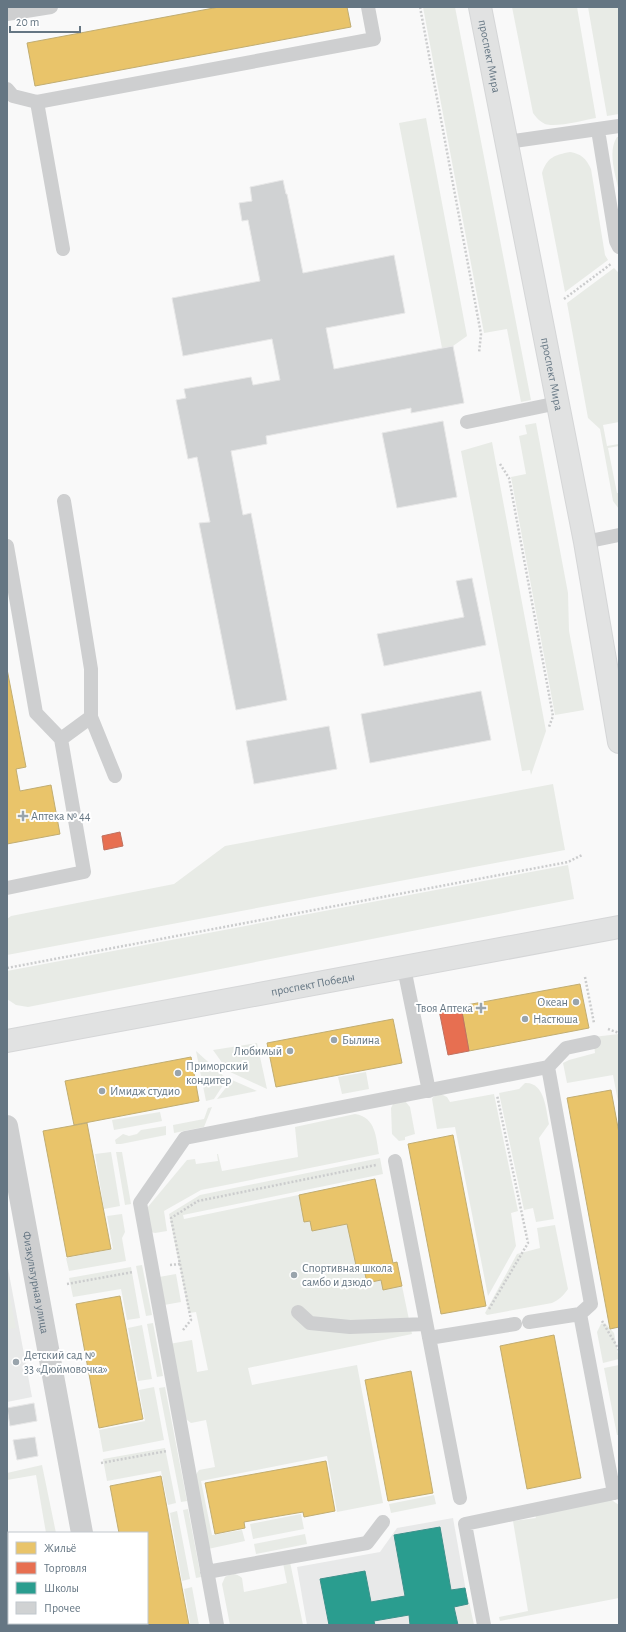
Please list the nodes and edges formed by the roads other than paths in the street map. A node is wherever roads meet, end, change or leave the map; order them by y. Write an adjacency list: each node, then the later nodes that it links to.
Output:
1 (51, 7): 4 (lane)
2 (368, 7): 6 (lane)
3 (480, 7): 9 (main road, проспект Мира)
4 (7, 14)
5 (7, 89): 6 (lane)
6 (37, 102): 11 (lane)
7 (619, 126): 8 (lane)
8 (598, 130): 9 (lane); 10 (lane)
9 (507, 142): 12 (main road, проспект Мира)
10 (619, 247)
11 (63, 249)
12 (558, 403): 13 (lane); 16 (main road, проспект Мира)
13 (468, 422)
14 (64, 501): 18 (lane)
15 (619, 535): 16 (lane)
16 (585, 542): 20 (main road, проспект Мира)
17 (7, 546): 19 (lane)
18 (91, 717): 19 (lane); 21 (lane)
19 (61, 739): 22 (lane)
20 (619, 742)
21 (115, 776)
22 (7, 888)
23 (619, 927): 24 (main road, проспект Победы)
24 (404, 968): 25 (main road, проспект Победы); 28 (lane)
25 (7, 1041)
26 (594, 1042): 27 (lane)
27 (548, 1067): 28 (lane); 33 (lane)
28 (428, 1091): 39 (lane)
29 (7, 1126): 30 (street, Физкультурная улица)
30 (9, 1152): 38 (street, Физкультурная улица)
31 (395, 1161): 34 (lane)
32 (298, 1312): 34 (lane)
33 (580, 1314): 34 (lane); 35 (lane)
34 (427, 1331): 36 (lane)
35 (616, 1492): 41 (lane)
36 (460, 1498)
37 (383, 1522): 39 (lane)
38 (82, 1532)
39 (207, 1572): 40 (lane)
40 (217, 1625)
41 (484, 1625)

